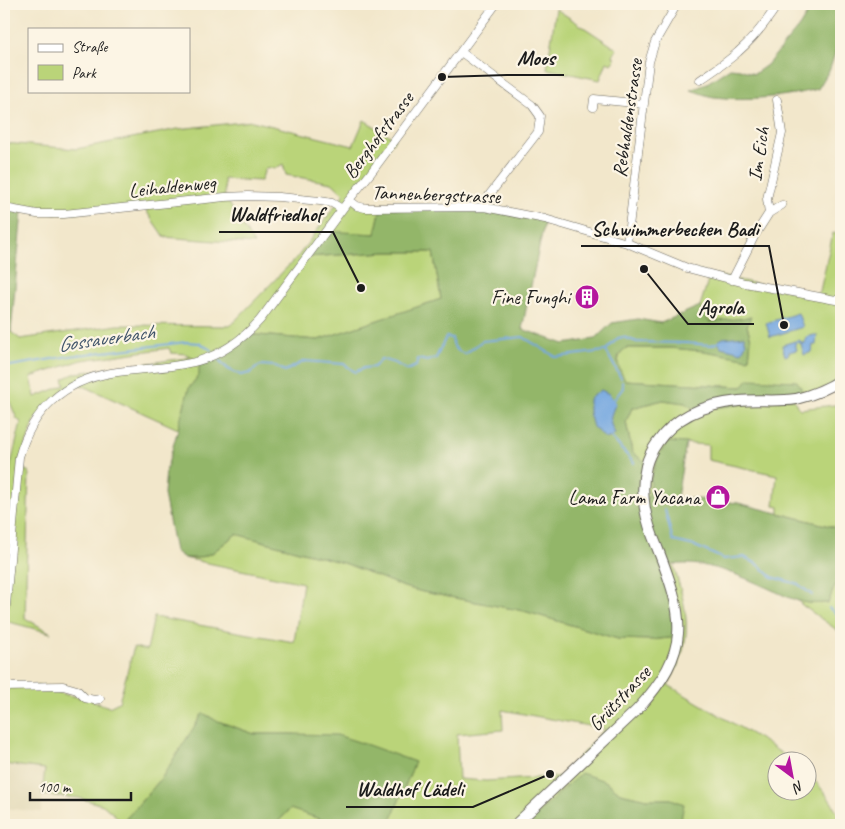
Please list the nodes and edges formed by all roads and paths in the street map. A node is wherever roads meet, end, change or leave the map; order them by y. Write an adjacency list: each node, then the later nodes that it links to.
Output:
1 (496, 4): 4 (street, Berghofstrasse)
2 (677, 4): 7 (street, Rebhaldenstrasse)
3 (778, 4): 5 (street)
4 (460, 52): 9 (street, Berghofstrasse); 11 (street)
5 (700, 80)
6 (777, 100): 14 (street, Im Eich)
7 (644, 104): 8 (street); 15 (street, Rebhaldenstrasse)
8 (593, 107)
9 (349, 200): 11 (street, Tannenbergstrasse); 13 (street, Berghofstrasse)
10 (782, 205): 14 (street, Im Eich)
11 (484, 207): 15 (street, Tannenbergstrasse)
12 (4, 208): 13 (street, Leihaldenweg)
13 (342, 209): 19 (street, Berghofstrasse)
14 (769, 213): 16 (street, Im Eich)
15 (627, 244): 16 (street, Tannenbergstrasse)
16 (732, 280): 17 (street, Tannenbergstrasse)
17 (841, 301)
18 (841, 380): 22 (main road, Grütstrasse)
19 (4, 628)
20 (4, 687): 21 (street)
21 (100, 699)
22 (515, 825)

